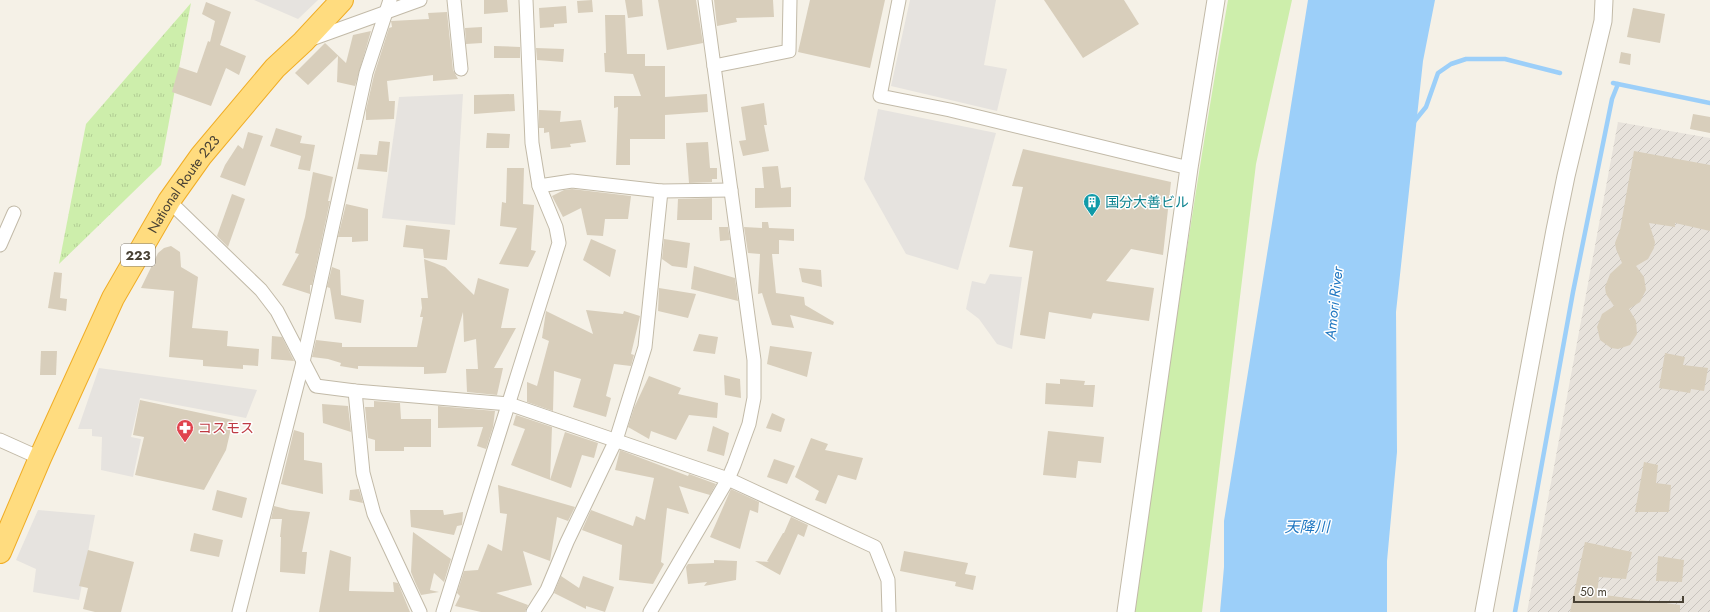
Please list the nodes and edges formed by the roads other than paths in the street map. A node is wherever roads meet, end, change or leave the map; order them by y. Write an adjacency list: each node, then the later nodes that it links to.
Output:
1 (342, 0): 11 (highway, National Route 223 / 223)
2 (420, 0): 10 (street)
3 (454, 0): 13 (street)
4 (526, 0): 15 (street)
5 (705, 0): 12 (street)
6 (790, 0): 12 (street)
7 (899, 0): 14 (street)
8 (1216, 0): 14 (street)
9 (1604, 0): 36 (street)
10 (388, 6): 11 (street); 21 (street)
11 (303, 42): 18 (highway, National Route 223 / 223)
12 (714, 66): 17 (street)
13 (462, 69)
14 (1189, 168): 35 (street)
15 (539, 186): 16 (street); 23 (street)
16 (661, 190): 17 (street); 25 (street)
17 (731, 190): 27 (street)
18 (169, 202): 21 (street); 26 (highway, National Route 223 / 223)
19 (14, 213): 20 (street)
20 (0, 245)
21 (303, 362): 22 (street); 29 (street)
22 (355, 391): 23 (street); 30 (street)
23 (509, 404): 25 (street); 31 (street)
24 (0, 440): 26 (street)
25 (616, 440): 27 (street); 32 (street)
26 (40, 458): 28 (highway, National Route 223 / 223)
27 (728, 478): 33 (street); 34 (street)
28 (0, 552)
29 (239, 612)
30 (420, 612)
31 (443, 612)
32 (533, 612)
33 (650, 612)
34 (889, 612)
35 (1126, 612)
36 (1484, 612)

